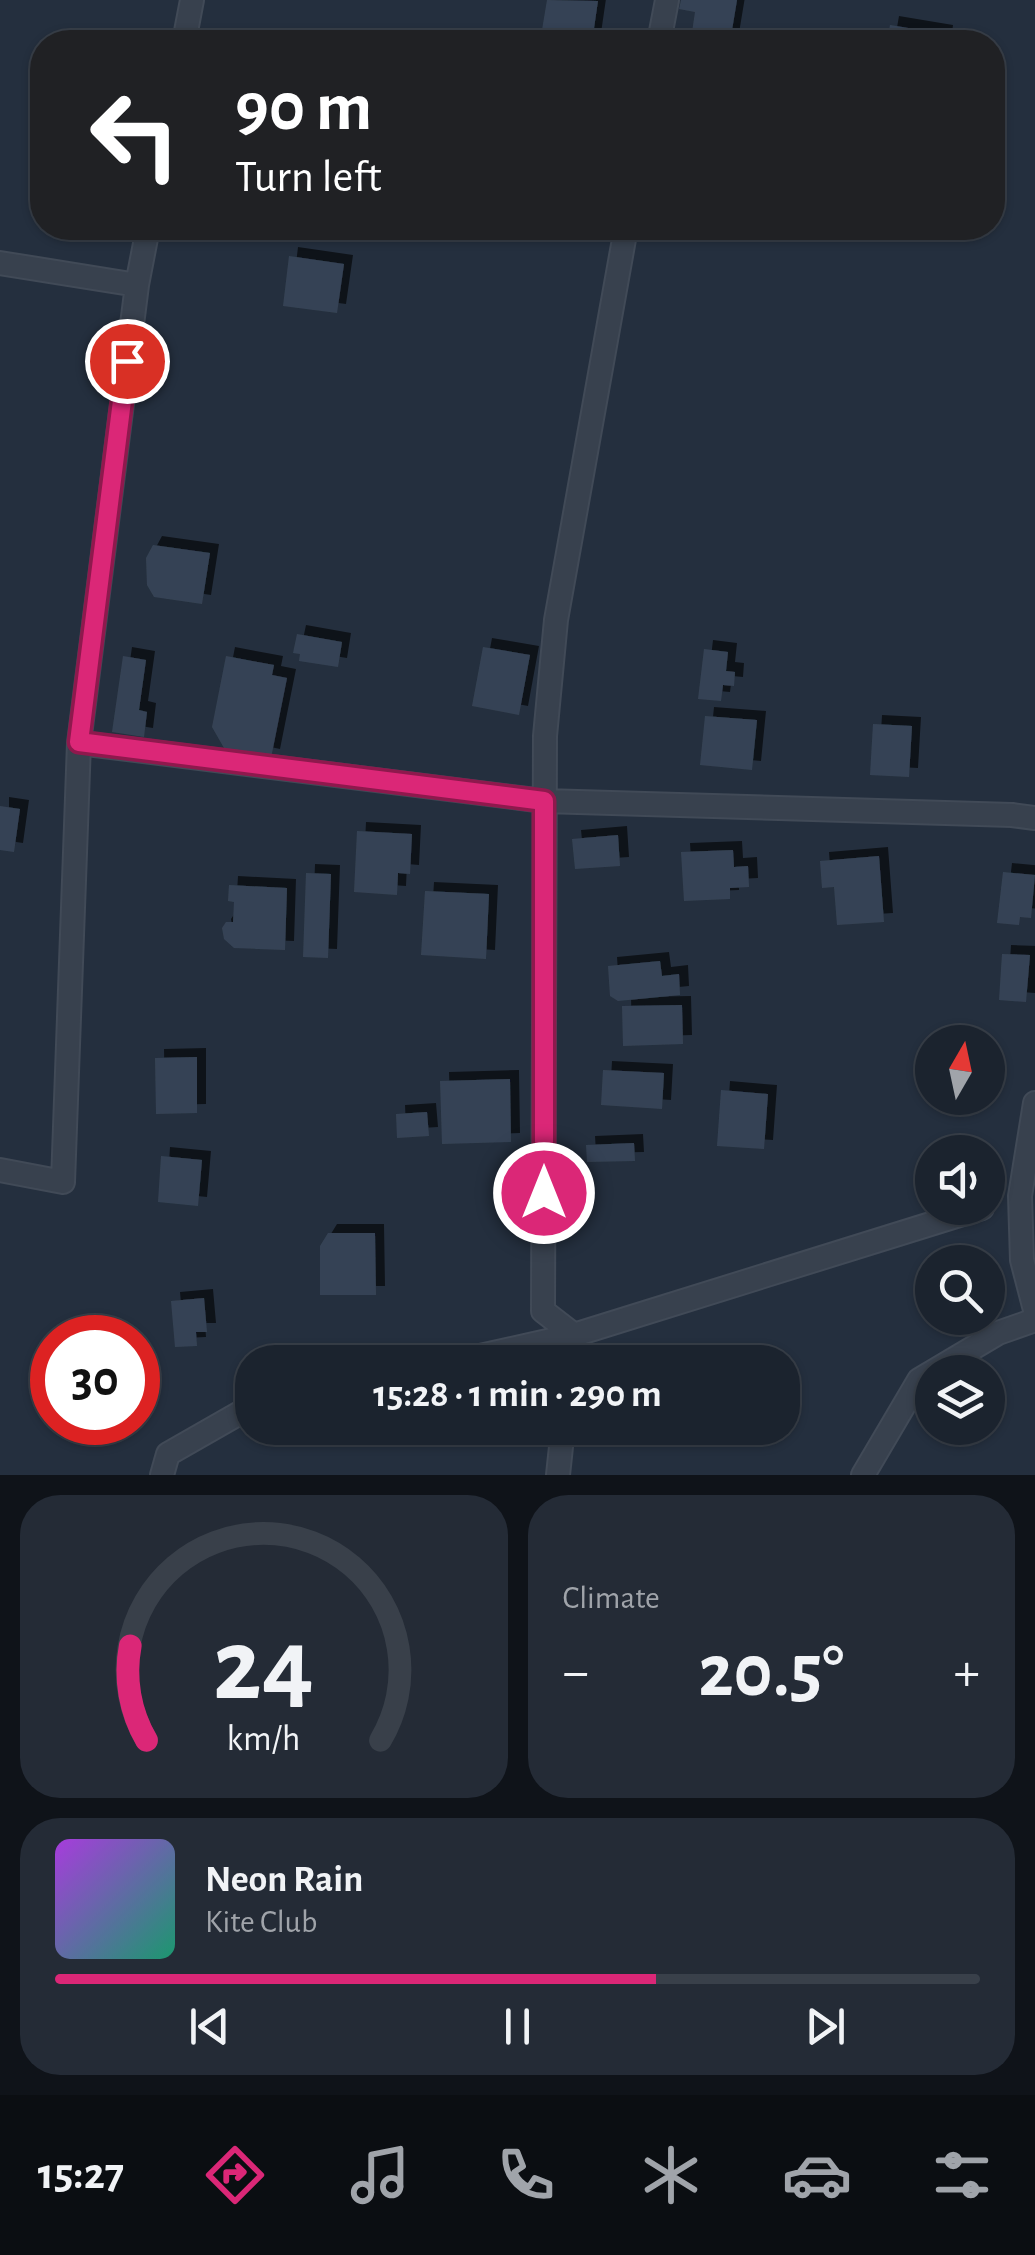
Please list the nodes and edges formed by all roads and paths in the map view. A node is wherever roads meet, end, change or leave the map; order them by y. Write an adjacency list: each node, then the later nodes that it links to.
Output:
1 (192, 0): 3 (street)
2 (667, 0): 4 (street)
3 (186, 30)
4 (662, 30)
5 (146, 240): 8 (street)
6 (624, 240): 10 (street)
7 (0, 263): 8 (street)
8 (137, 285): 9 (street)
9 (79, 742): 10 (street); 13 (street)
10 (544, 801): 11 (street); 19 (street)
11 (1035, 818)
12 (1035, 1103): 14 (street)
13 (0, 1170)
14 (1020, 1196): 15 (street); 17 (street)
15 (1005, 1201)
16 (927, 1225): 19 (street)
17 (1035, 1310)
18 (1035, 1320): 26 (street)
19 (574, 1335): 20 (street); 21 (street)
20 (529, 1345)
21 (573, 1345)
22 (235, 1416): 24 (street)
23 (562, 1445): 25 (street)
24 (162, 1475)
25 (558, 1475)
26 (863, 1475)

